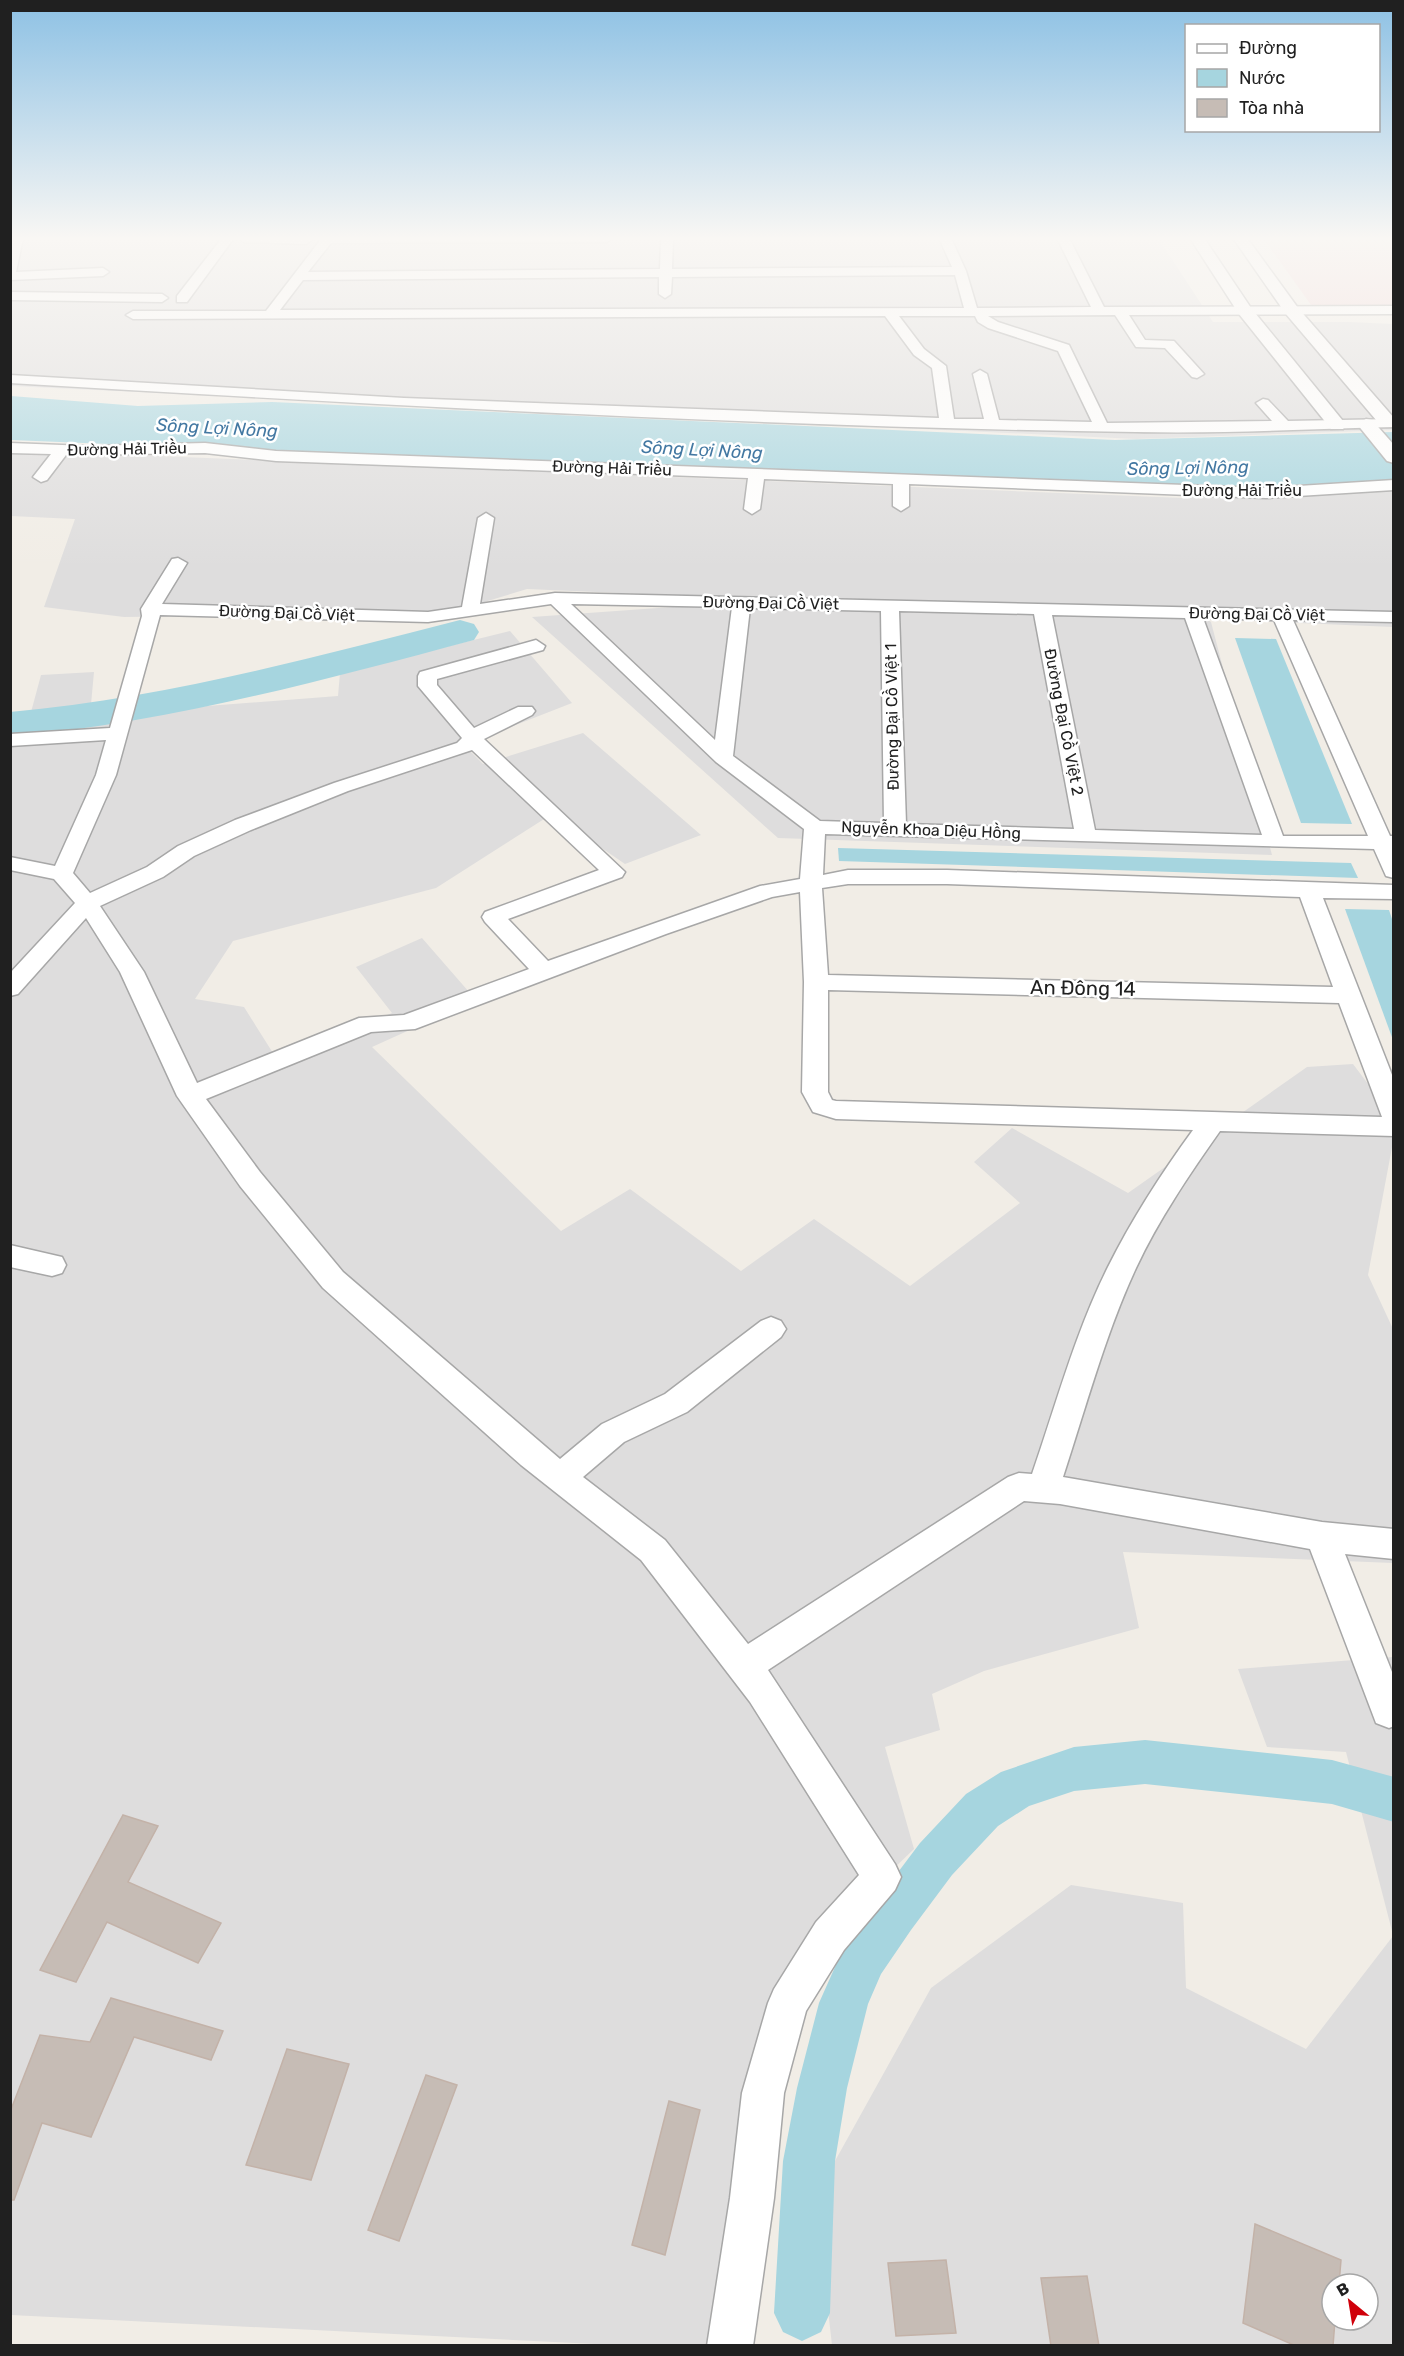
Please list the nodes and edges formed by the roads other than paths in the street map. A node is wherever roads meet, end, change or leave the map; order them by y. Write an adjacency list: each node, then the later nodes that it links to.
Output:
1 (916, 348): 10 (street)
2 (1064, 348): 15 (street)
3 (1173, 348): 7 (street)
4 (1275, 348): 12 (street)
5 (1320, 348): 14 (street)
6 (980, 374): 11 (street)
7 (1197, 374)
8 (10, 379): 10 (street)
9 (1263, 403): 13 (street)
10 (947, 423): 11 (street)
11 (993, 424): 15 (street)
12 (1337, 425): 13 (street); 14 (street)
13 (1286, 426): 15 (street)
14 (1380, 426): 18 (street)
15 (1102, 427)
16 (10, 448): 17 (street, Đường Hải Triều)
17 (62, 450): 19 (street, Đường Hải Triều); 20 (street)
18 (1394, 457)
19 (757, 473): 21 (street, Đường Hải Triều); 24 (street)
20 (41, 477)
21 (902, 479): 22 (street, Đường Hải Triều); 23 (street)
22 (1394, 485)
23 (901, 506)
24 (752, 509)
25 (486, 518): 32 (street)
26 (178, 563): 30 (street)
27 (555, 598): 28 (street, Đường Đại Cồ Việt); 32 (street, Đường Đại Cồ Việt); 41 (street, Nguyễn Khoa Diệu Hồng)
28 (742, 602): 29 (street, Đường Đại Cồ Việt); 41 (street)
29 (890, 605): 31 (street, Đường Đại Cồ Việt); 43 (street, Đường Đại Cồ Việt 1)
30 (150, 609): 32 (street, Đường Đại Cồ Việt); 38 (street)
31 (1042, 609): 33 (street, Đường Đại Cồ Việt); 44 (street, Đường Đại Cồ Việt 2)
32 (470, 610)
33 (1192, 612): 34 (street, Đường Đại Cồ Việt); 45 (street)
34 (1281, 614): 35 (street, Đường Đại Cồ Việt); 46 (street)
35 (1394, 617)
36 (536, 646): 39 (street)
37 (525, 711): 39 (street)
38 (121, 720): 40 (street); 49 (street)
39 (472, 739): 53 (street); 54 (street)
40 (10, 741)
41 (723, 758): 42 (street, Nguyễn Khoa Diệu Hồng)
42 (815, 827): 43 (street, Nguyễn Khoa Diệu Hồng); 50 (street)
43 (895, 829): 44 (street, Nguyễn Khoa Diệu Hồng)
44 (1086, 836): 45 (street, Nguyễn Khoa Diệu Hồng)
45 (1275, 842): 46 (street, Nguyễn Khoa Diệu Hồng)
46 (1387, 843): 48 (street)
47 (10, 863): 49 (street)
48 (1394, 871)
49 (62, 874): 53 (street)
50 (811, 883): 51 (street); 54 (street); 55 (street)
51 (1308, 891): 52 (street); 57 (street)
52 (1394, 892)
53 (87, 903): 56 (street); 58 (street)
54 (545, 972): 58 (street)
55 (816, 982): 57 (street, An Đông 14); 60 (street)
56 (10, 988)
57 (1350, 995): 59 (street)
58 (190, 1096): 65 (street)
59 (1394, 1115)
60 (1213, 1120): 61 (street); 66 (street)
61 (1394, 1127)
62 (10, 1256): 63 (street)
63 (52, 1264)
64 (771, 1329): 65 (street)
65 (560, 1478): 69 (street)
66 (1043, 1488): 67 (street); 69 (street)
67 (1322, 1537): 68 (street); 70 (street)
68 (1394, 1544)
69 (744, 1666): 71 (street)
70 (1389, 1711)
71 (730, 2346)

